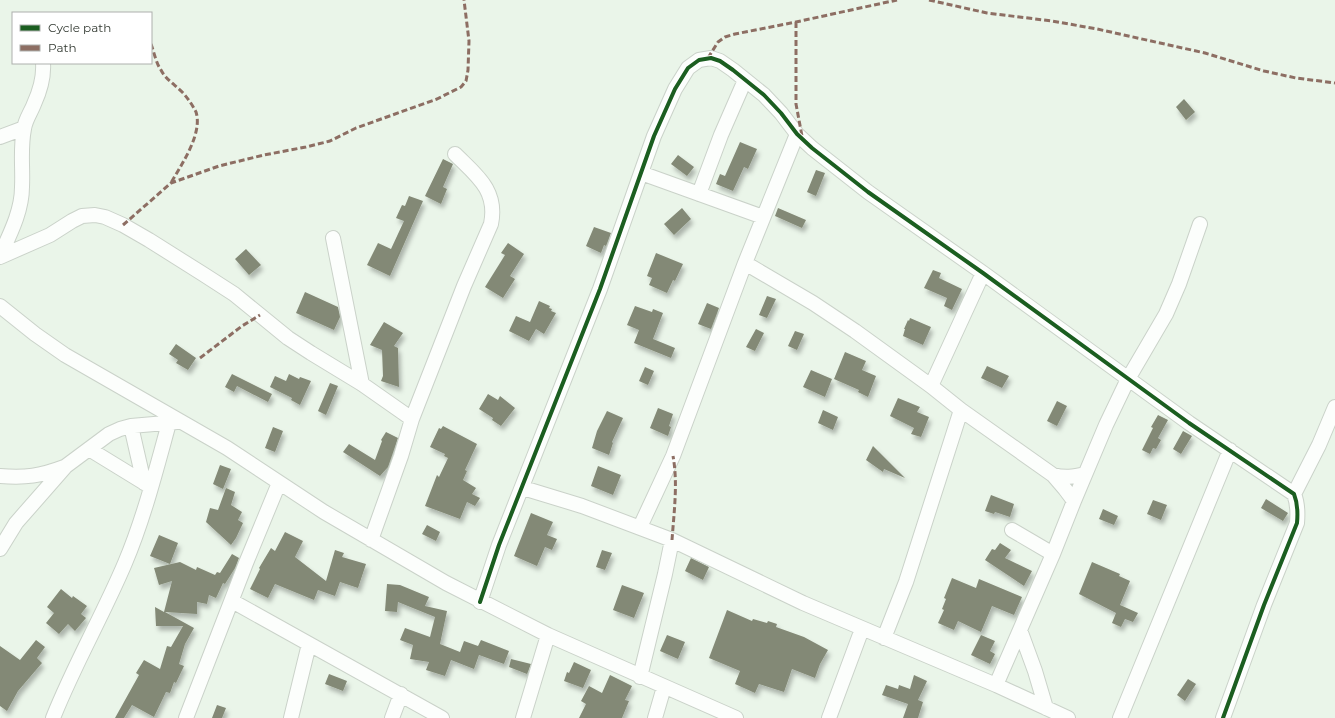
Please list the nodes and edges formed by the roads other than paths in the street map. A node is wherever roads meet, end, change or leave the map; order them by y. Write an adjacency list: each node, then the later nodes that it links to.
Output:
1 (43, 64): 3 (street)
2 (746, 80): 4 (street); 7 (street); 8 (street)
3 (24, 128): 5 (street); 12 (street)
4 (797, 134): 9 (street); 14 (street)
5 (0, 137)
6 (455, 154): 21 (street)
7 (641, 173): 8 (street); 32 (street)
8 (699, 194): 9 (street)
9 (763, 217): 13 (street)
10 (1200, 224): 16 (street)
11 (333, 238): 17 (street)
12 (0, 257): 17 (street)
13 (745, 263): 18 (street); 35 (street)
14 (983, 273): 16 (street); 18 (street)
15 (0, 306): 22 (street)
16 (1128, 379): 25 (street); 27 (street)
17 (362, 384): 21 (street)
18 (931, 386): 20 (street)
19 (1335, 407): 33 (street)
20 (960, 410): 29 (street); 46 (street)
21 (412, 419): 37 (street)
22 (176, 422): 23 (street); 30 (street); 31 (street)
23 (131, 426): 24 (street); 31 (street)
24 (89, 449): 26 (street); 31 (street)
25 (1230, 450): 33 (street); 63 (street)
26 (66, 466): 28 (street); 39 (street)
27 (1085, 474): 29 (street); 34 (street)
28 (0, 476)
29 (1053, 476): 34 (street)
30 (279, 483): 37 (street); 41 (street)
31 (147, 485): 54 (street)
32 (522, 488): 35 (street); 42 (street)
33 (1294, 494): 64 (street)
34 (1074, 501): 40 (street)
35 (640, 527): 38 (street)
36 (1012, 530): 40 (street)
37 (371, 540): 42 (street)
38 (672, 540): 43 (street); 48 (street)
39 (0, 549)
40 (1053, 554): 44 (street)
41 (232, 601): 47 (street); 55 (street)
42 (480, 602): 45 (street)
43 (862, 628): 46 (street); 61 (street)
44 (1020, 630): 49 (street); 52 (street)
45 (548, 635): 48 (street); 53 (street)
46 (884, 638): 49 (street)
47 (308, 644): 51 (street); 56 (street)
48 (640, 677): 50 (street)
49 (996, 686): 52 (street)
50 (664, 687): 59 (street); 60 (street)
51 (401, 694): 57 (street); 58 (street)
52 (1046, 708): 62 (street)
53 (523, 717)
54 (54, 718)
55 (186, 718)
56 (291, 718)
57 (392, 718)
58 (442, 718)
59 (655, 718)
60 (736, 718)
61 (829, 718)
62 (1068, 718)
63 (1120, 718)
64 (1223, 718)

